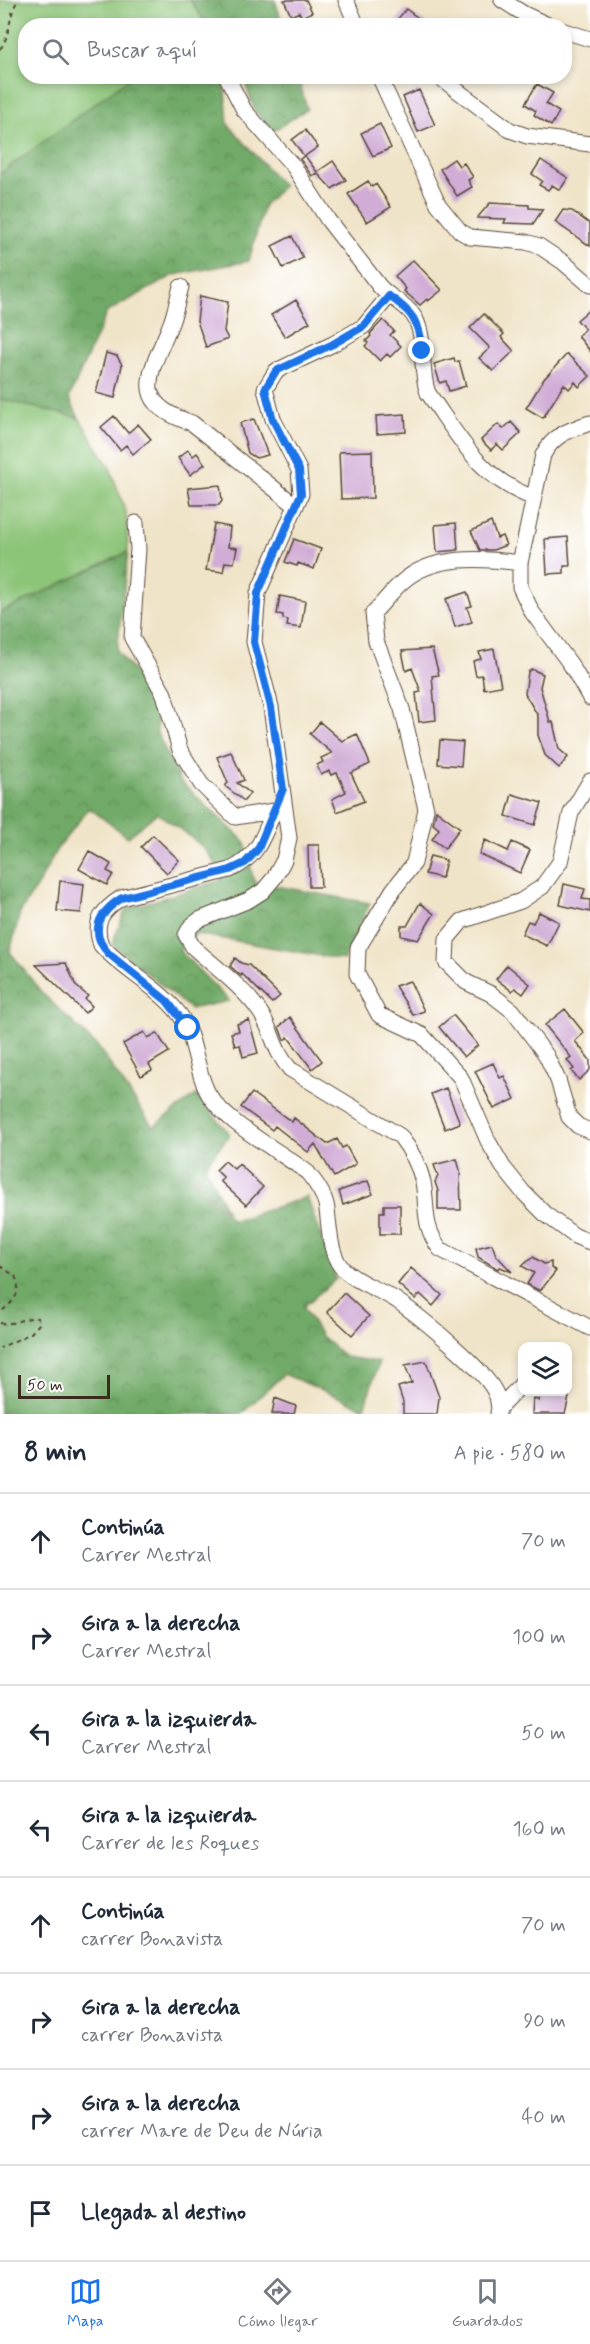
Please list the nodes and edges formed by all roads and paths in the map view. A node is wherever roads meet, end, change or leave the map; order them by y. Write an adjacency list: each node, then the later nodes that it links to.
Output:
1 (18, 0): 8 (path)
2 (346, 0): 4 (street)
3 (502, 0): 5 (street)
4 (354, 18)
5 (533, 18)
6 (572, 33): 7 (street)
7 (590, 39)
8 (0, 49)
9 (231, 84): 15 (street)
10 (383, 84): 13 (street)
11 (449, 84): 12 (street)
12 (590, 144)
13 (590, 285)
14 (181, 287): 18 (street)
15 (389, 296): 17 (street); 18 (street)
16 (590, 423): 17 (street)
17 (534, 498): 20 (street)
18 (296, 506): 23 (street)
19 (136, 523): 24 (street)
20 (520, 563): 21 (street); 26 (street)
21 (590, 698)
22 (590, 781): 25 (street)
23 (283, 789): 24 (street); 30 (street)
24 (274, 811): 33 (street)
25 (590, 1131)
26 (590, 1242)
27 (0, 1266): 28 (path)
28 (0, 1312)
29 (0, 1323): 31 (path)
30 (590, 1328)
31 (0, 1348)
32 (518, 1388): 33 (street)
33 (498, 1411)

